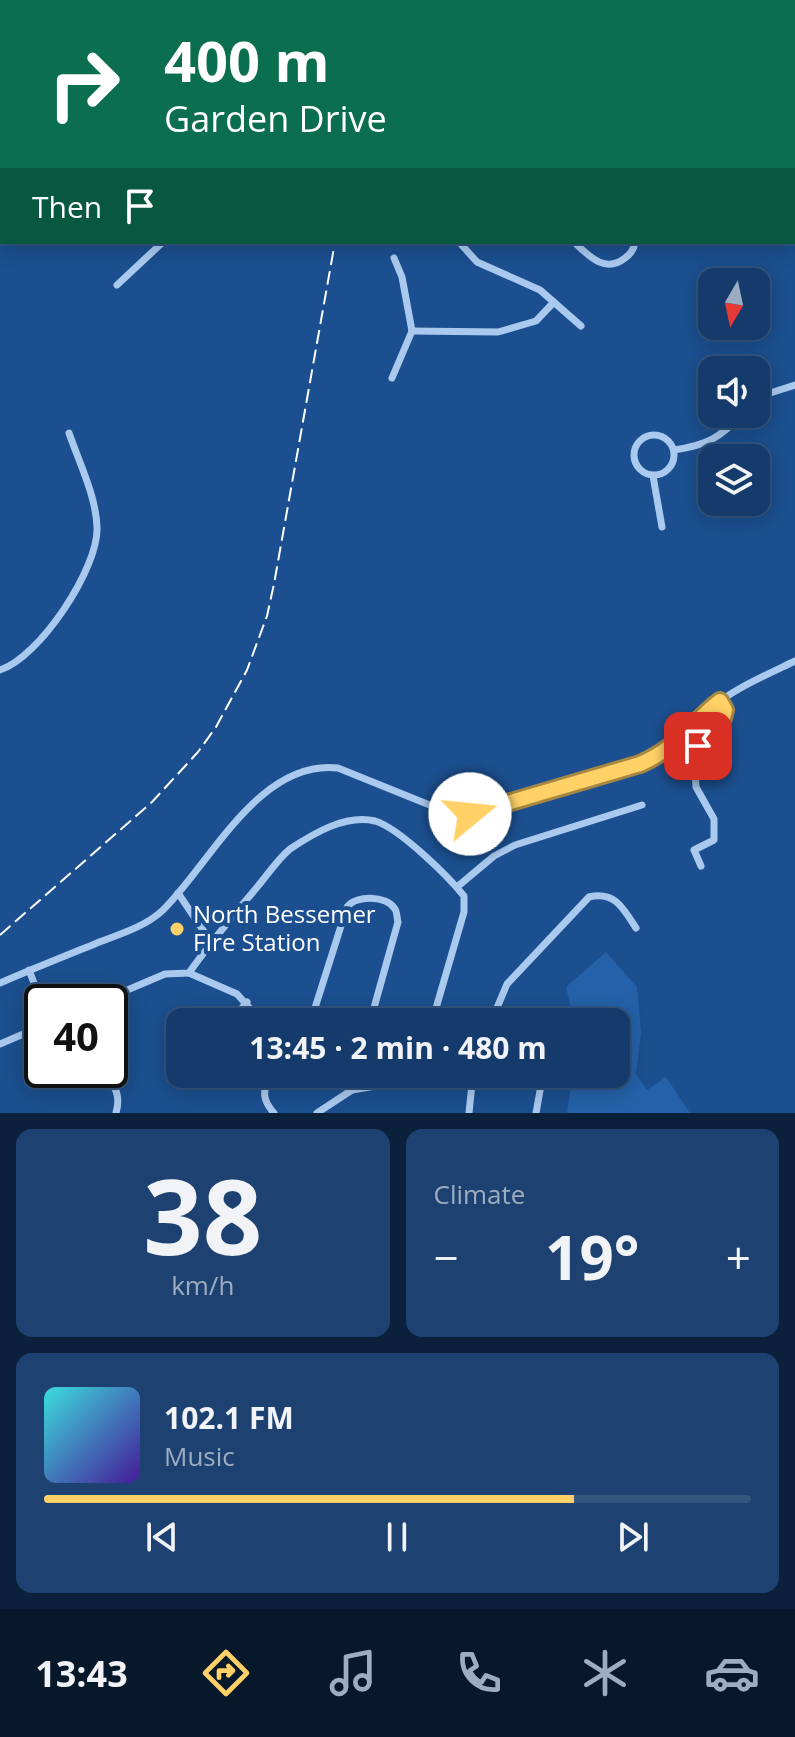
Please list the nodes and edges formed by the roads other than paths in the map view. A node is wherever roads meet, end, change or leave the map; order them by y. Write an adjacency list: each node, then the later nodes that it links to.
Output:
1 (161, 244): 6 (street)
2 (461, 244): 7 (street)
3 (576, 244): 4 (street)
4 (635, 244)
5 (394, 258): 9 (street)
6 (117, 285)
7 (554, 302): 8 (street); 9 (street)
8 (581, 326)
9 (412, 331): 10 (street)
10 (392, 378)
11 (795, 385): 12 (street)
12 (770, 393)
13 (729, 428): 15 (street)
14 (69, 433): 19 (street)
15 (674, 450): 16 (street); 16 (street)
16 (653, 476): 17 (street)
17 (662, 527)
18 (795, 661): 20 (street)
19 (1, 672)
20 (720, 701): 22 (street); 24 (street)
21 (642, 805): 23 (street)
22 (701, 866)
23 (457, 887): 26 (street); 37 (street)
24 (178, 893): 26 (street); 27 (street)
25 (636, 928): 38 (street)
26 (211, 942): 28 (street)
27 (29, 970): 29 (street); 30 (street)
28 (189, 973): 31 (street); 32 (street)
29 (0, 983)
30 (34, 984)
31 (128, 990)
32 (247, 1002): 33 (street); 34 (street)
33 (242, 1008)
34 (252, 1008)
35 (315, 1008): 36 (street)
36 (374, 1008)
37 (436, 1008)
38 (497, 1008)
39 (24, 1034): 40 (street)
40 (0, 1044)
41 (115, 1088): 47 (street)
42 (266, 1088): 48 (street)
43 (361, 1088): 46 (street)
44 (472, 1088): 50 (street)
45 (540, 1088): 51 (street)
46 (352, 1090): 49 (street)
47 (116, 1113)
48 (274, 1113)
49 (317, 1113)
50 (469, 1113)
51 (536, 1113)

